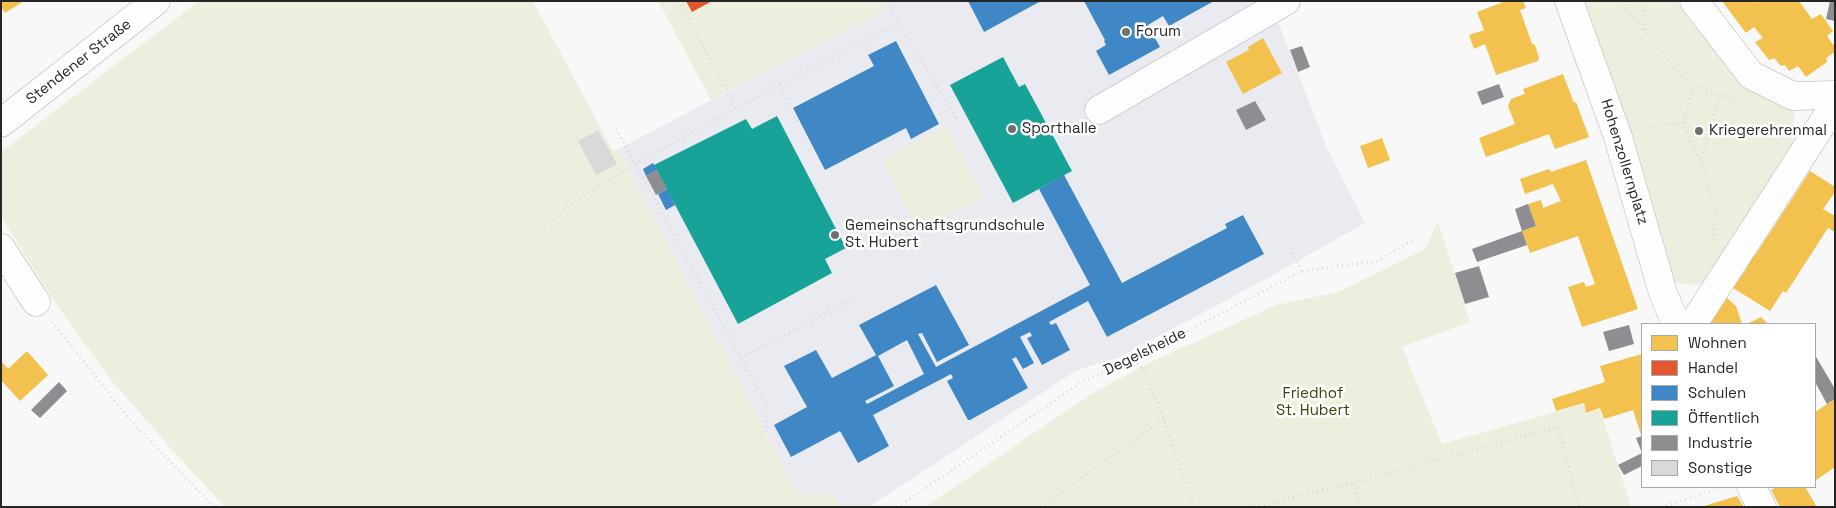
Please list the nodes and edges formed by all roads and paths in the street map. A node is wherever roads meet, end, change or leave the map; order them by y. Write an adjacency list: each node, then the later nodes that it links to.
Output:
1 (156, 1): 18 (street, Stendener Straße)
2 (679, 1): 15 (path)
3 (887, 1): 9 (path)
4 (1286, 1): 16 (street)
5 (1570, 1): 33 (street, Hohenzollernplatz)
6 (1622, 1): 10 (path)
7 (1638, 1): 10 (path)
8 (1694, 1): 13 (street)
9 (898, 24): 11 (path); 17 (path)
10 (1645, 32): 12 (path)
11 (779, 85): 15 (path); 20 (path)
12 (1693, 87): 19 (path); 23 (path)
13 (1835, 95)
14 (1835, 104): 34 (street)
15 (736, 108): 24 (path)
16 (1100, 110)
17 (956, 118)
18 (1, 123)
19 (1683, 124): 22 (path); 23 (path)
20 (798, 125)
21 (616, 130): 24 (path)
22 (1642, 130)
23 (1701, 161): 29 (path)
24 (635, 164): 25 (path); 35 (path)
25 (534, 237)
26 (1413, 240): 30 (path, Degelsheide)
27 (1, 248): 32 (street)
28 (1290, 248): 30 (path)
29 (1712, 250)
30 (1302, 272): 36 (path, Degelsheide)
31 (856, 298): 35 (path)
32 (36, 302): 42 (path)
33 (1676, 323)
34 (1694, 323)
35 (740, 358): 38 (path)
36 (1134, 359): 37 (path); 43 (path, Degelsheide)
37 (1164, 419): 44 (path); 45 (path)
38 (755, 438)
39 (1353, 483): 46 (path); 47 (path); 48 (path)
40 (1721, 488): 49 (path)
41 (1752, 488): 50 (street)
42 (214, 507)
43 (897, 507)
44 (1041, 507)
45 (1194, 507)
46 (1254, 507)
47 (1360, 507)
48 (1579, 507)
49 (1661, 507)
50 (1762, 507)

